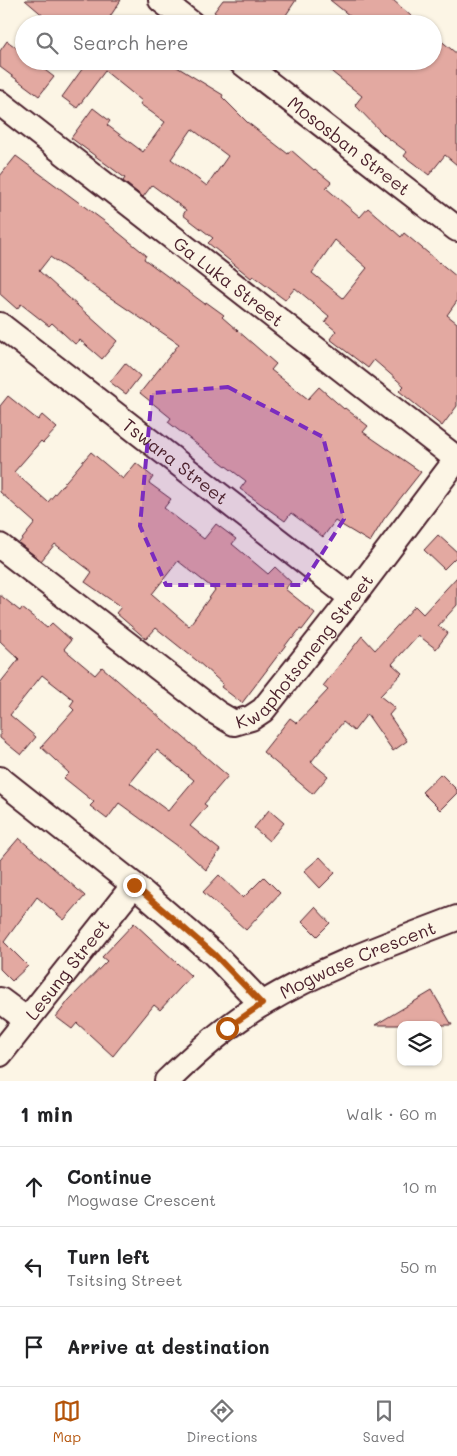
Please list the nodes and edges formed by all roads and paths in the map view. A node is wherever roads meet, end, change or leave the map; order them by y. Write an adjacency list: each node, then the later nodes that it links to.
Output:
1 (162, 0): 2 (street)
2 (181, 15)
3 (252, 70): 5 (street, Mososban Street)
4 (0, 103): 7 (street, Ga Luka Street)
5 (457, 229)
6 (0, 325): 9 (street, Tswara Street)
7 (457, 459): 9 (street, Kwaphotsaneng Street)
8 (0, 546): 9 (street, Kwaphotsaneng Street)
9 (352, 598)
10 (0, 779): 11 (street)
11 (134, 885): 14 (street); 15 (street, Lesung Street)
12 (457, 918): 14 (street, Mogwase Crescent)
13 (0, 1000): 15 (street)
14 (262, 1004): 17 (street, Mogwase Crescent)
15 (26, 1020): 16 (street, Lesung Street)
16 (0, 1054)
17 (167, 1081)

